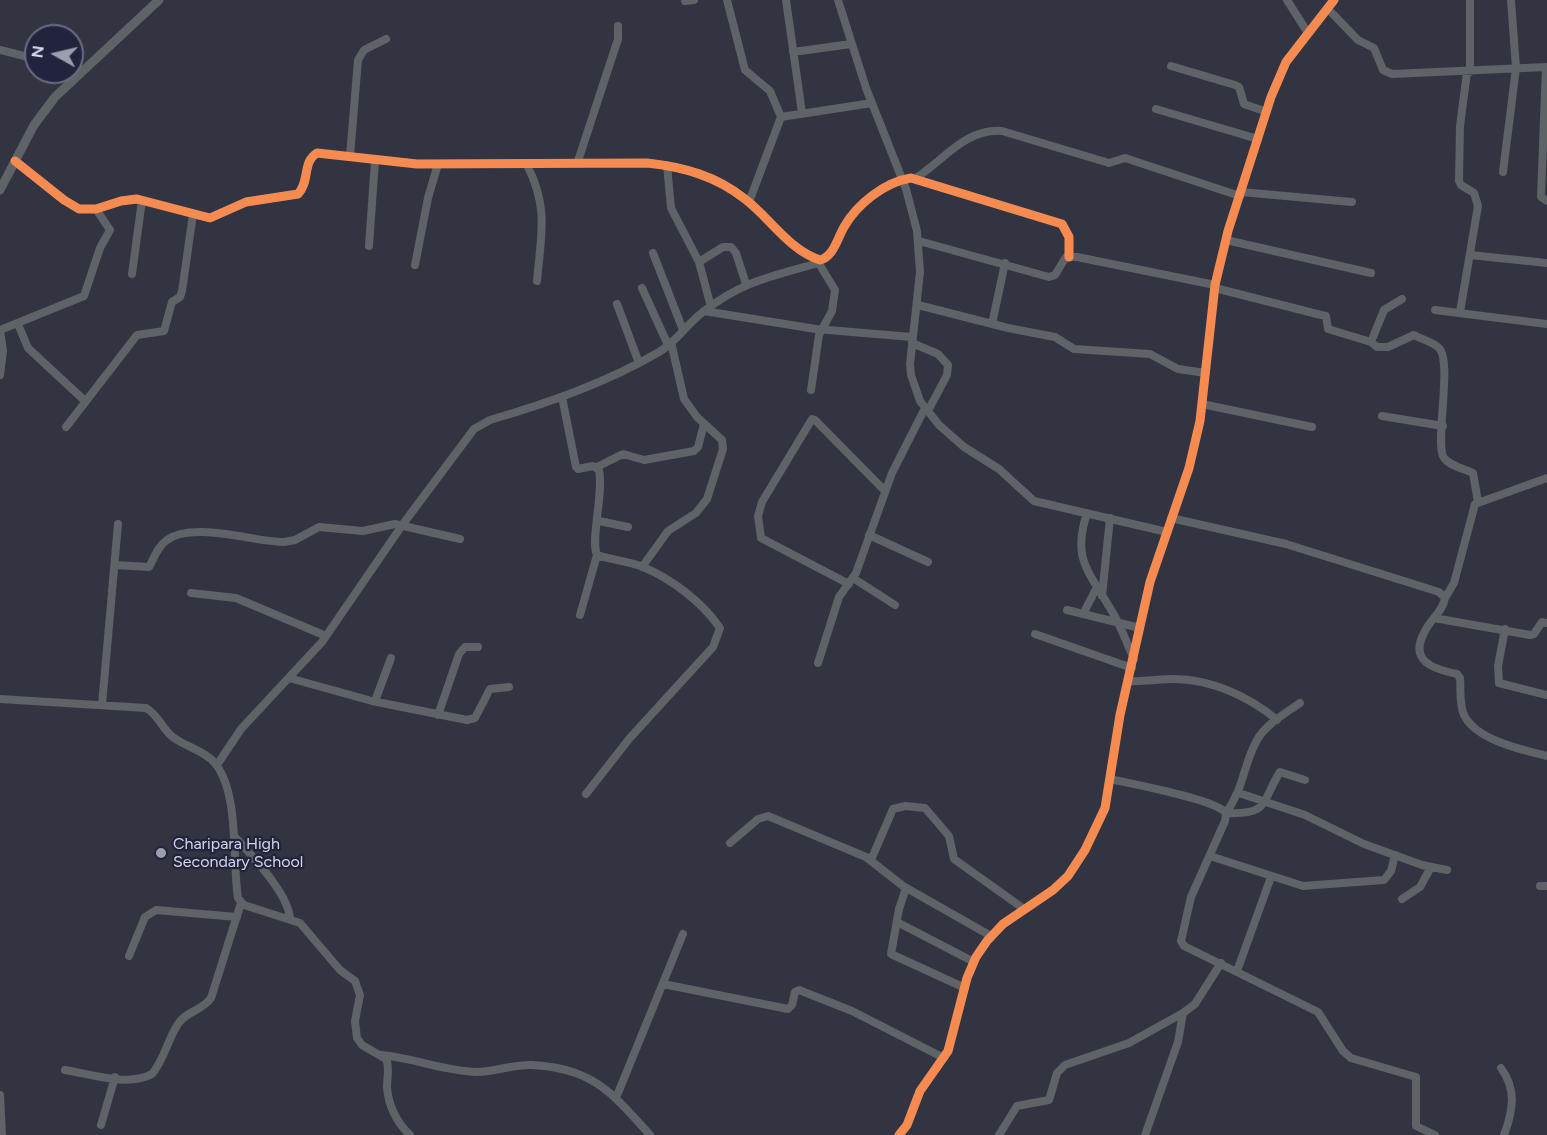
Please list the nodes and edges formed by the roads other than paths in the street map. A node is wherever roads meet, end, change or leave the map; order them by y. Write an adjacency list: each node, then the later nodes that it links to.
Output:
1 (159, 0): 19 (street)
2 (694, 0): 10 (street)
3 (727, 0): 29 (street)
4 (786, 0): 17 (street)
5 (838, 0): 15 (street)
6 (1287, 0): 13 (street)
7 (1334, 0): 11 (street)
8 (1470, 0): 23 (street)
9 (1511, 0): 22 (street)
10 (685, 1)
11 (1328, 9): 13 (street); 23 (street)
12 (618, 26): 35 (street)
13 (1308, 33): 27 (street)
14 (386, 39): 31 (street)
15 (851, 44): 17 (street); 25 (street)
16 (0, 50): 18 (street)
17 (793, 52): 28 (street)
18 (24, 56)
19 (84, 63)
20 (1171, 66): 27 (street)
21 (1547, 67): 22 (street); 44 (street)
22 (1516, 68): 23 (street); 38 (street)
23 (1469, 72): 53 (street)
24 (65, 84): 32 (street)
25 (872, 103): 28 (street); 40 (street)
26 (1156, 109): 30 (street)
27 (1267, 112): 30 (street)
28 (802, 113): 29 (street)
29 (781, 117): 45 (street)
30 (1258, 139): 42 (street)
31 (350, 156): 33 (street); 48 (street)
32 (15, 161): 41 (street); 47 (street)
33 (375, 161): 34 (street); 51 (street)
34 (438, 164): 36 (street); 59 (street)
35 (577, 164): 36 (street); 37 (street)
36 (527, 165): 62 (street)
37 (667, 165): 45 (street); 56 (street)
38 (1503, 172)
39 (916, 178): 40 (street); 42 (street); 54 (street)
40 (902, 180): 50 (street); 55 (street)
41 (0, 190)
42 (1240, 194): 46 (street); 49 (street)
43 (142, 200): 47 (street); 48 (street); 61 (street)
44 (1547, 201)
45 (749, 202): 55 (street)
46 (1352, 202)
47 (96, 209): 72 (street)
48 (192, 214): 86 (street)
49 (1226, 240): 60 (street); 64 (street)
50 (919, 241): 57 (street); 68 (street)
51 (369, 246)
52 (653, 253): 77 (street)
53 (1470, 255): 58 (street); 71 (street)
54 (1069, 257): 57 (street); 64 (street)
55 (819, 261): 63 (street); 75 (street)
56 (699, 262): 63 (street); 69 (street)
57 (1005, 263): 73 (street)
58 (1547, 263)
59 (415, 265)
60 (1371, 273)
61 (132, 274)
62 (537, 281)
63 (746, 284): 69 (street)
64 (1215, 286): 79 (street); 82 (street)
65 (642, 288): 80 (street)
66 (1402, 299): 79 (street)
67 (617, 304): 81 (street)
68 (918, 305): 73 (street); 78 (street)
69 (708, 309): 75 (street); 77 (street)
70 (1435, 310): 71 (street)
71 (1460, 312): 74 (street)
72 (18, 324): 76 (street); 86 (street)
73 (992, 324): 82 (street)
74 (1547, 324)
75 (822, 329): 78 (street); 84 (street)
76 (0, 330): 83 (street)
77 (683, 330): 80 (street)
78 (912, 340): 88 (street); 88 (street)
79 (1371, 342): 91 (street)
80 (670, 343): 81 (street); 90 (street)
81 (639, 363): 85 (street)
82 (1206, 373): 87 (street)
83 (0, 375)
84 (811, 390)
85 (562, 397): 94 (street); 103 (street)
86 (85, 400): 92 (street)
87 (1202, 404): 93 (street); 100 (street)
88 (927, 409): 96 (street); 98 (street)
89 (1382, 416): 91 (street)
90 (704, 424): 94 (street); 111 (street)
91 (1443, 426): 97 (street)
92 (66, 427)
93 (1312, 427)
94 (597, 467): 101 (street)
95 (1547, 478): 97 (street)
96 (885, 491): 106 (street); 112 (street)
97 (1478, 502): 116 (street)
98 (1087, 513): 99 (street); 113 (street)
99 (1110, 518): 105 (street); 115 (street)
100 (1171, 518): 105 (street); 116 (street)
101 (599, 521): 104 (street); 108 (street)
102 (118, 524): 110 (street)
103 (403, 524): 107 (street); 110 (street); 127 (street)
104 (628, 527)
105 (1167, 532): 124 (street)
106 (868, 535): 109 (street); 112 (street)
107 (460, 539)
108 (597, 555): 111 (street); 120 (street)
109 (928, 562)
110 (115, 565): 140 (street)
111 (642, 567): 148 (street)
112 (851, 581): 117 (street); 131 (street)
113 (1096, 589): 115 (street); 119 (street)
114 (191, 593): 127 (street)
115 (1102, 596): 122 (street)
116 (1445, 598): 121 (street)
117 (895, 605)
118 (1067, 610): 119 (street)
119 (1083, 614): 122 (street)
120 (580, 615)
121 (1434, 618): 125 (street); 143 (street)
122 (1116, 622): 124 (street); 130 (street)
123 (1547, 623): 125 (street)
124 (1140, 628): 130 (street)
125 (1505, 629): 136 (street)
126 (1035, 634): 132 (street)
127 (326, 636): 133 (street)
128 (478, 647): 141 (street)
129 (391, 658): 138 (street)
130 (1134, 659): 132 (street)
131 (818, 663)
132 (1132, 668): 134 (street)
133 (289, 678): 138 (street); 144 (street)
134 (1128, 681): 142 (street); 145 (street)
135 (508, 687): 141 (street)
136 (1547, 695)
137 (0, 699): 140 (street)
138 (375, 701): 141 (street)
139 (1300, 703): 142 (street)
140 (102, 705): 144 (street)
141 (438, 715)
142 (1277, 720): 147 (street)
143 (1547, 756)
144 (217, 765): 151 (street)
145 (1110, 778): 150 (street); 162 (street)
146 (1305, 780): 149 (street)
147 (1239, 793): 149 (street); 150 (street)
148 (586, 794)
149 (1267, 802): 150 (street); 153 (street)
150 (1226, 813): 154 (street)
151 (235, 837): 161 (street); 164 (street)
152 (730, 843): 155 (street)
153 (1395, 855): 156 (street); 158 (street)
154 (1210, 856): 158 (street); 170 (street)
155 (871, 860): 159 (street); 162 (street)
156 (1431, 867): 157 (street); 160 (street)
157 (1447, 870)
158 (1271, 877): 171 (street)
159 (906, 888): 165 (street); 167 (street)
160 (1402, 899)
161 (241, 903): 163 (street); 164 (street)
162 (1024, 909): 167 (street)
163 (237, 916): 168 (street); 179 (street)
164 (290, 919): 175 (street)
165 (897, 922): 169 (street); 173 (street)
166 (683, 934): 172 (street)
167 (992, 936): 169 (street)
168 (129, 956)
169 (974, 962): 173 (street)
170 (1221, 963): 171 (street); 174 (street)
171 (1237, 971): 191 (street)
172 (663, 984): 176 (street); 181 (street)
173 (965, 988): 176 (street)
174 (1184, 1013): 189 (street); 190 (street)
175 (381, 1055): 181 (street); 185 (street)
176 (944, 1058): 183 (street)
177 (1501, 1068): 192 (street)
178 (65, 1070): 179 (street)
179 (115, 1077): 182 (street)
180 (0, 1095): 184 (street)
181 (616, 1098): 186 (street)
182 (101, 1125)
183 (907, 1125): 187 (street); 188 (street)
184 (2, 1135)
185 (410, 1135)
186 (650, 1135)
187 (899, 1135)
188 (910, 1135)
189 (999, 1135)
190 (1145, 1135)
191 (1435, 1135)
192 (1504, 1135)

